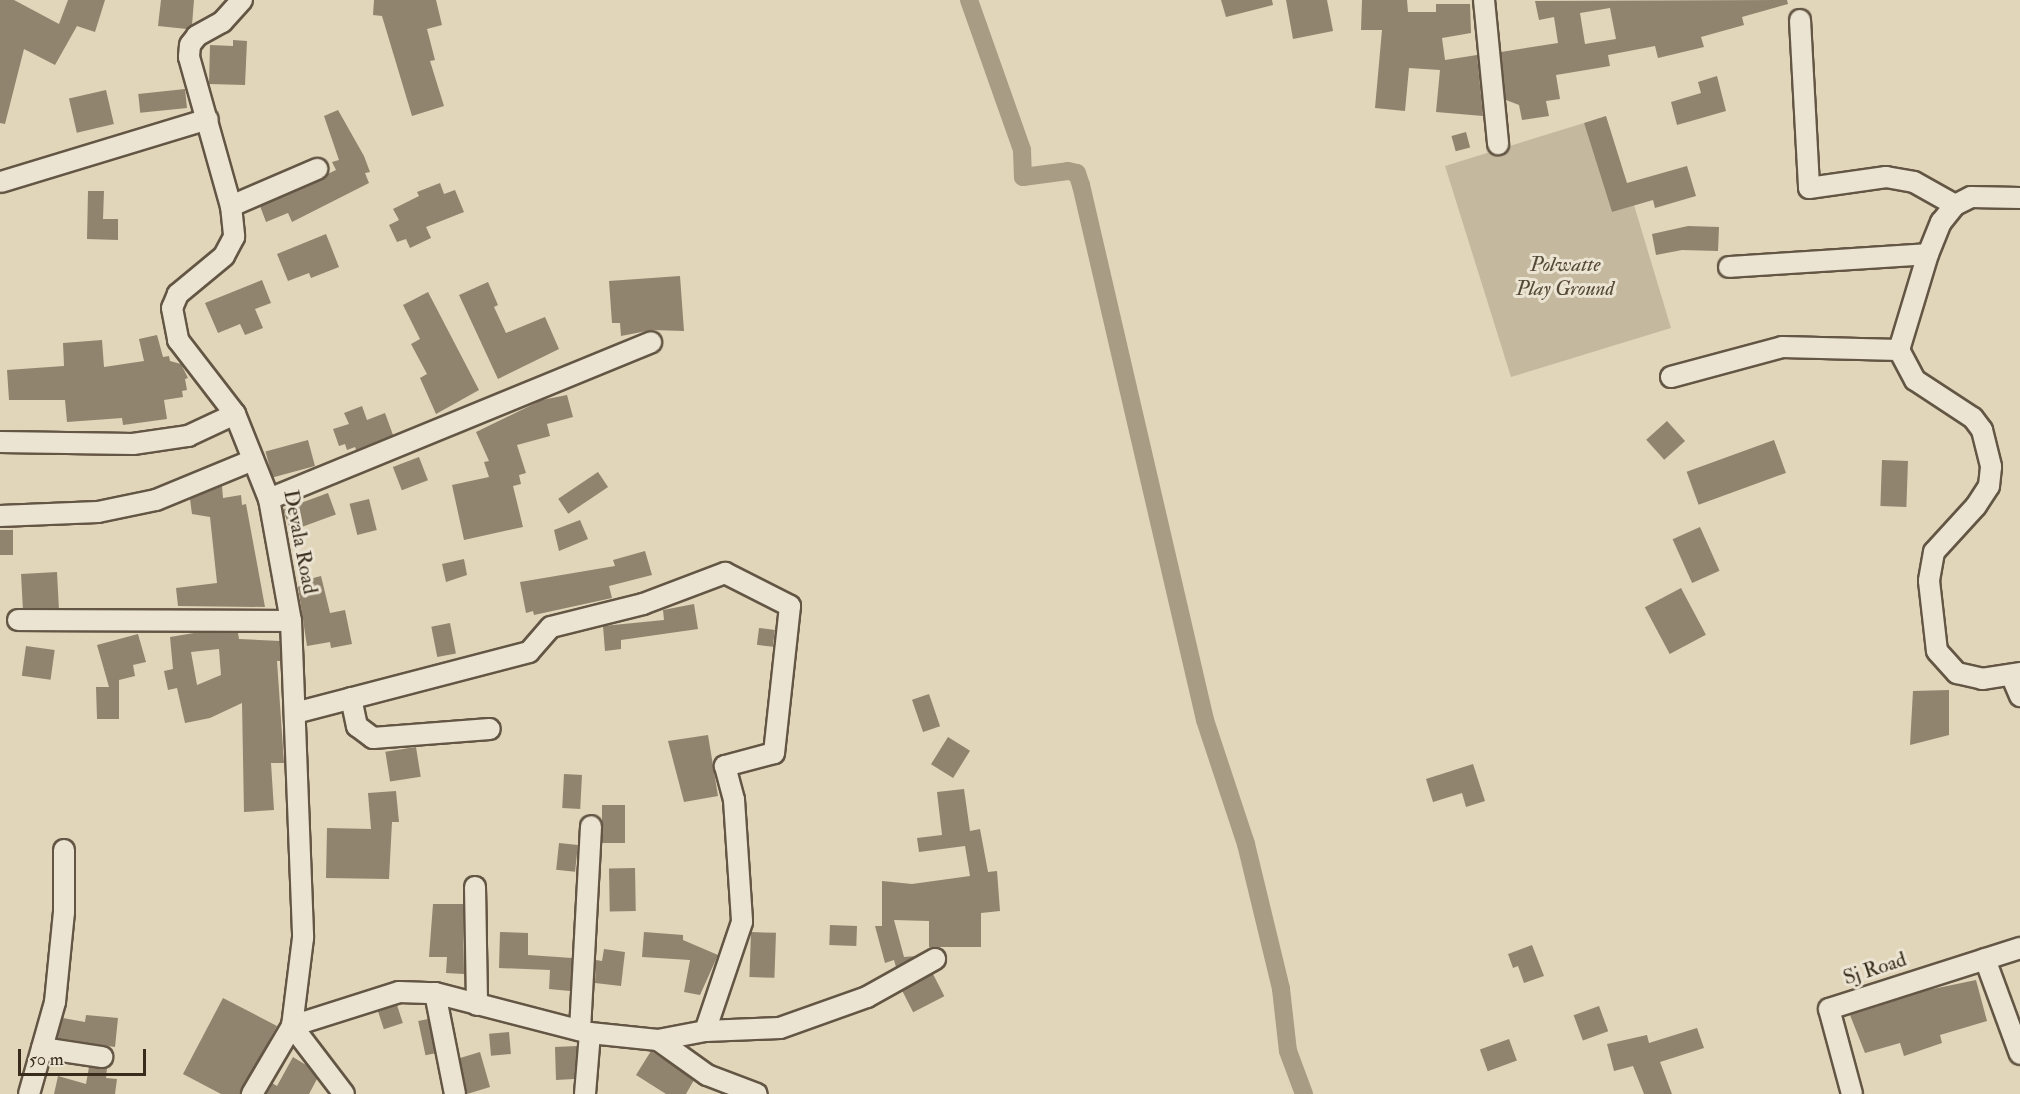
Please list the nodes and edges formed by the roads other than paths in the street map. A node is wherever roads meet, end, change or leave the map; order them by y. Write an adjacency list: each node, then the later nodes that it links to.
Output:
1 (242, 0): 4 (street, Devala Road)
2 (1484, 0): 5 (street)
3 (1800, 20): 9 (street)
4 (208, 119): 7 (street); 10 (street, Devala Road)
5 (1498, 144)
6 (317, 170): 10 (street)
7 (1, 182)
8 (2020, 198): 9 (street)
9 (1955, 205): 11 (street)
10 (231, 206): 16 (street, Devala Road)
11 (1928, 254): 12 (street); 14 (street)
12 (1729, 267)
13 (651, 342): 19 (street)
14 (1899, 350): 15 (street); 23 (street)
15 (1671, 377)
16 (235, 414): 17 (street); 18 (street, Devala Road)
17 (0, 442)
18 (253, 460): 19 (street, Devala Road); 20 (street)
19 (269, 500): 22 (street, Devala Road)
20 (0, 516)
21 (18, 620): 22 (street)
22 (291, 621): 26 (street, Devala Road)
23 (2016, 675): 24 (street)
24 (2020, 696)
25 (351, 698): 26 (street); 27 (street); 37 (street)
26 (295, 712): 36 (street, Devala Road)
27 (490, 729)
28 (591, 826): 38 (street)
29 (64, 850): 40 (street)
30 (475, 887): 35 (street)
31 (2020, 948): 33 (street, Sj Road)
32 (935, 959): 37 (street)
33 (1985, 959): 41 (street); 49 (street, Sj Road)
34 (435, 993): 35 (street); 36 (street); 46 (street)
35 (477, 1005): 38 (street)
36 (292, 1026): 44 (street, Devala Road); 45 (street)
37 (705, 1031): 39 (street)
38 (585, 1032): 39 (street); 47 (street)
39 (658, 1040): 48 (street)
40 (42, 1048): 42 (street); 43 (street)
41 (2020, 1054)
42 (102, 1057)
43 (29, 1094)
44 (252, 1094)
45 (344, 1094)
46 (455, 1094)
47 (585, 1094)
48 (757, 1094)
49 (1852, 1094)

